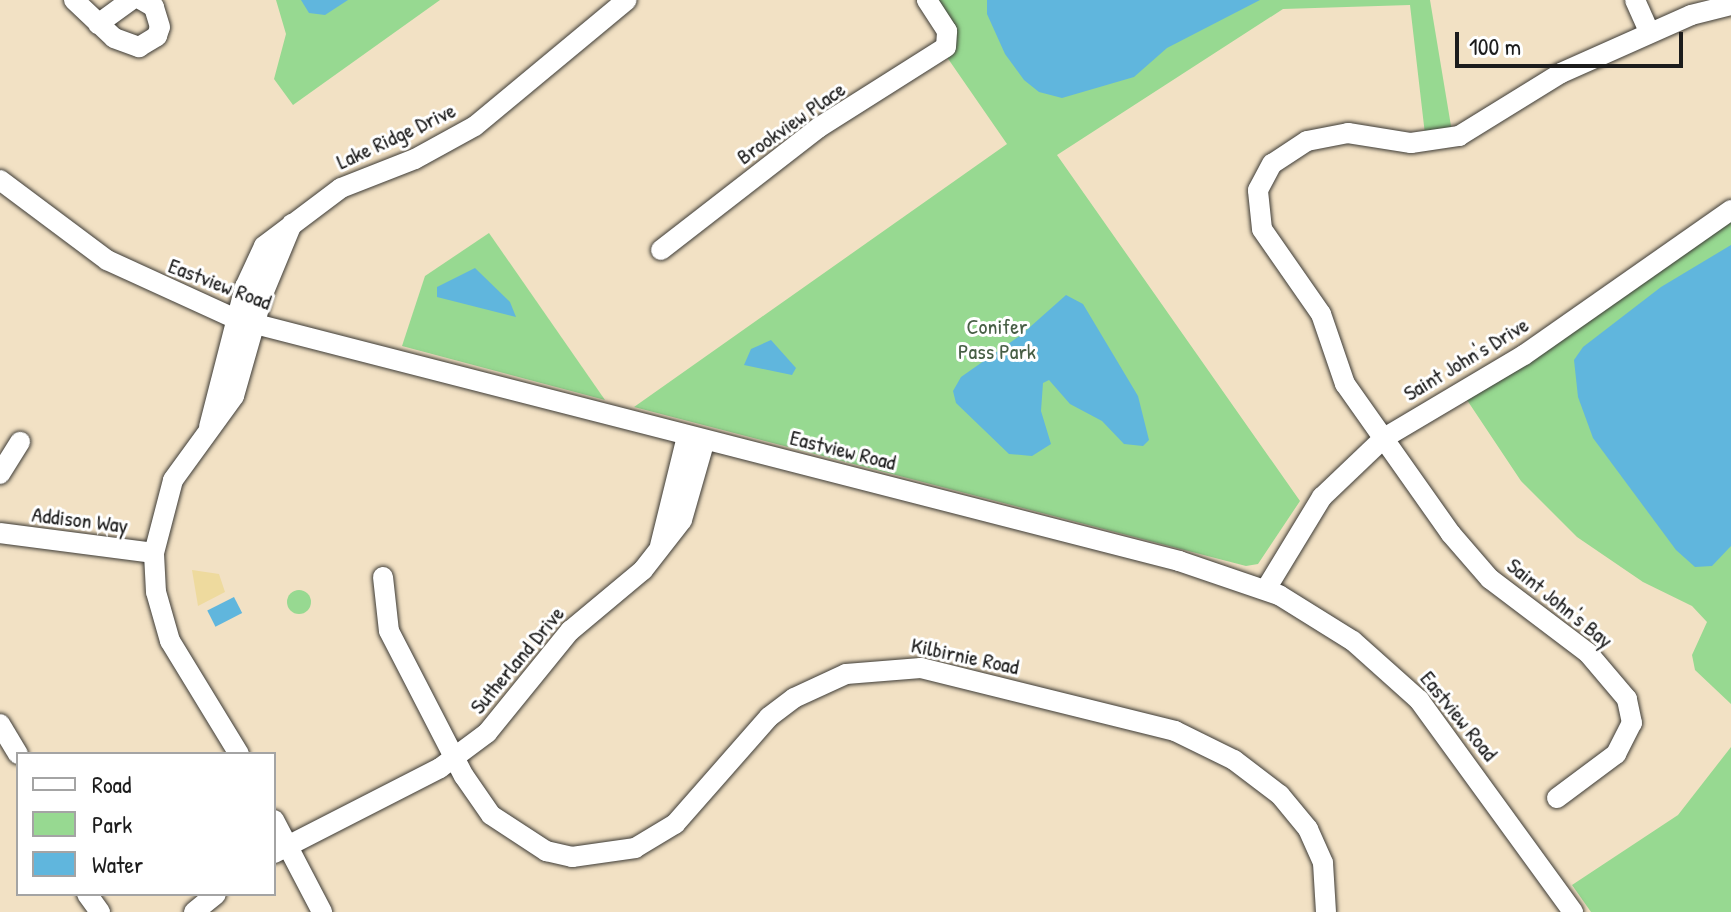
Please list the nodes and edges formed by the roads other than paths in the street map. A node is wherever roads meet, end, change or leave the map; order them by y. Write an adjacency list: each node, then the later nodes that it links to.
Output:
1 (74, 0): 8 (street)
2 (131, 0): 8 (street)
3 (142, 0): 8 (street)
4 (627, 0): 13 (street, Lake Ridge Drive)
5 (927, 0): 12 (street, Brookview Place)
6 (1635, 0): 9 (street)
7 (1731, 5): 9 (street, Saint John's Bay)
8 (98, 24)
9 (1650, 33): 15 (street, Saint John's Bay)
10 (4, 191): 13 (street, Eastview Road)
11 (1731, 210): 15 (street, Saint John's Drive)
12 (661, 250)
13 (246, 322): 14 (street, Eastview Road); 19 (street, Lake Ridge Drive)
14 (696, 438): 21 (street, Eastview Road); 25 (street, Sutherland Drive)
15 (1384, 438): 21 (street, Saint John's Drive); 26 (street, Saint John's Bay)
16 (20, 442): 17 (street)
17 (0, 474)
18 (0, 533): 19 (street, Addison Way)
19 (154, 553): 24 (street, Lake Ridge Drive)
20 (383, 577): 25 (street, Kilbirnie Road)
21 (1266, 589): 33 (street, Eastview Road)
22 (0, 724): 23 (street)
23 (17, 752)
24 (238, 752)
25 (455, 759): 28 (street, Sutherland Drive); 32 (street, Kilbirnie Road)
26 (1557, 798)
27 (276, 829): 28 (street)
28 (281, 850): 31 (street)
29 (214, 896): 30 (street)
30 (194, 912)
31 (322, 912)
32 (1326, 912)
33 (1572, 912)

